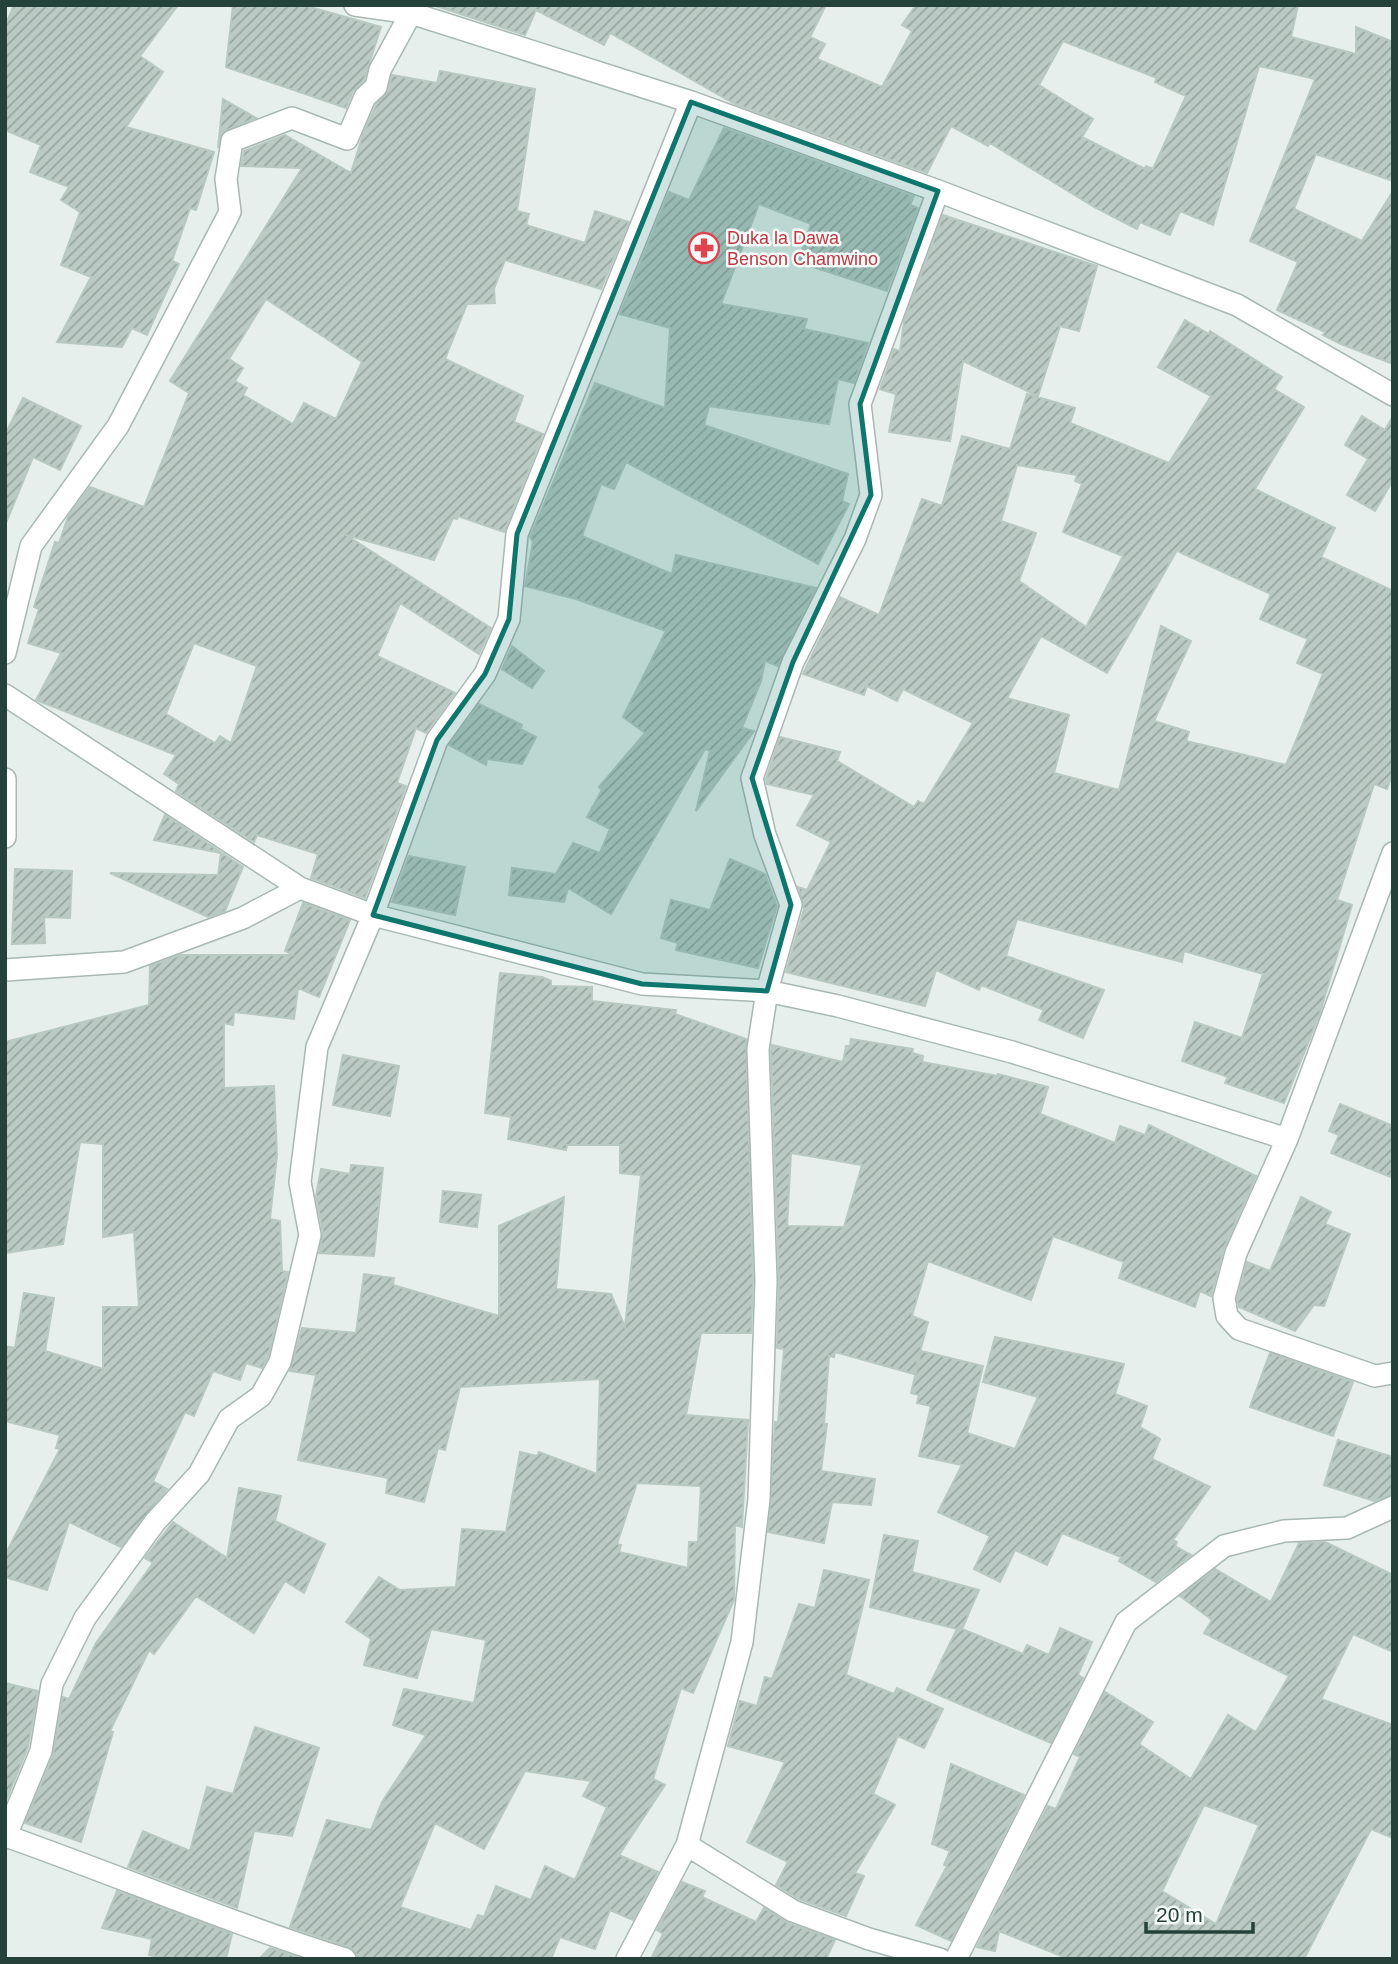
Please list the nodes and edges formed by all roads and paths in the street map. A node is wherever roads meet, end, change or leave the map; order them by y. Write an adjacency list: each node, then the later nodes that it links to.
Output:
1 (355, 5): 2 (street)
2 (411, 13): 3 (street); 6 (street)
3 (691, 102): 4 (street); 12 (street)
4 (938, 191): 5 (street); 14 (street)
5 (1393, 395)
6 (5, 653)
7 (5, 695): 11 (street)
8 (5, 779): 9 (street)
9 (5, 837)
10 (1393, 853): 15 (street)
11 (300, 888): 12 (street); 13 (street)
12 (373, 915): 14 (street); 18 (street)
13 (5, 970)
14 (767, 991): 15 (street); 19 (street)
15 (1287, 1139): 16 (street)
16 (1393, 1373)
17 (1393, 1507): 24 (street)
18 (6, 1837): 20 (street)
19 (688, 1845): 22 (street); 23 (street)
20 (304, 1952): 21 (street)
21 (345, 1959)
22 (627, 1959)
23 (940, 1959)
24 (956, 1959)

